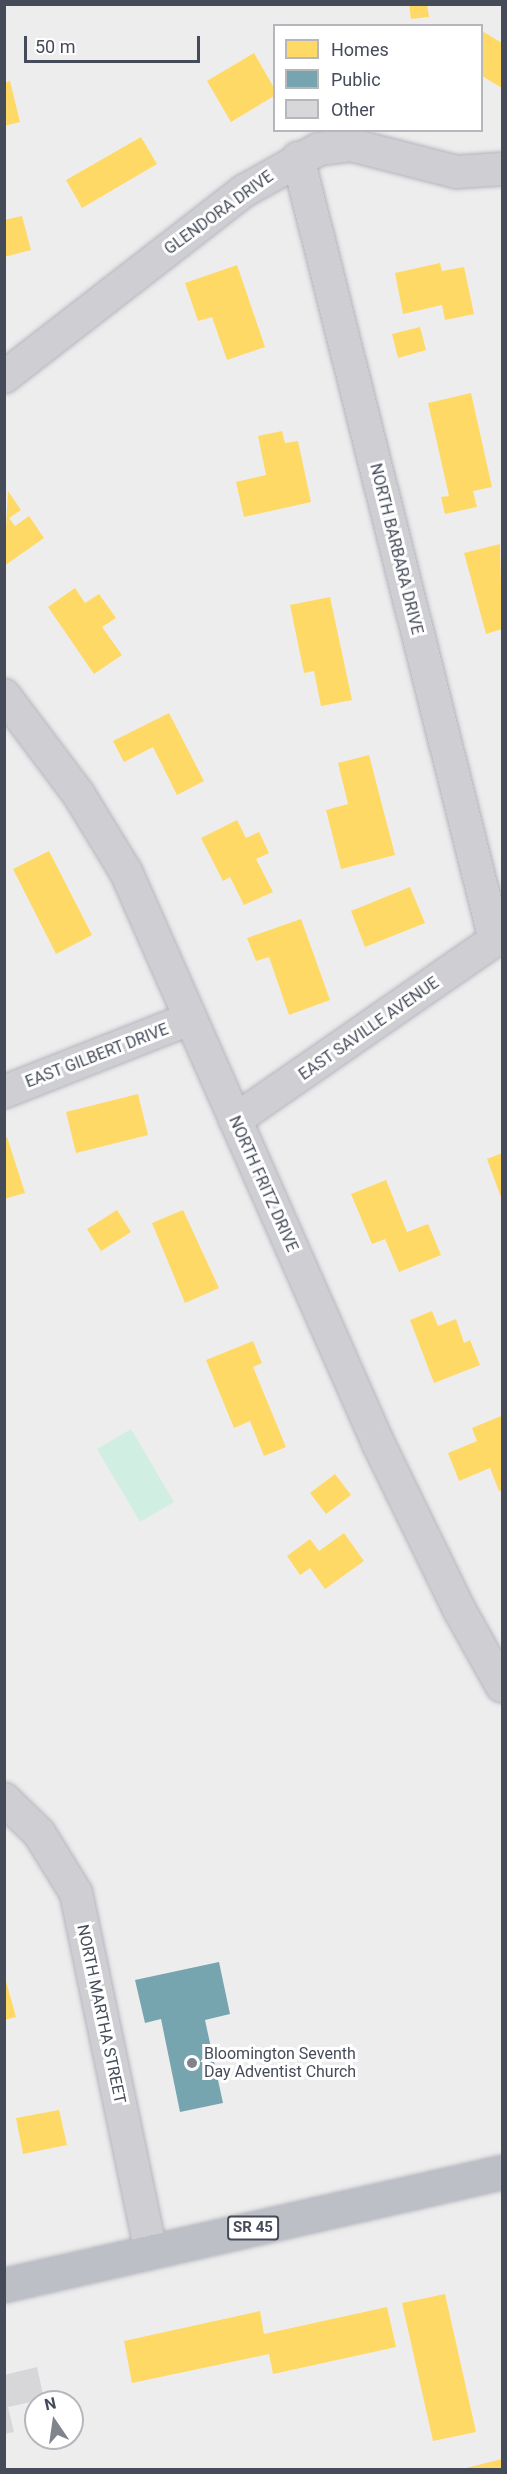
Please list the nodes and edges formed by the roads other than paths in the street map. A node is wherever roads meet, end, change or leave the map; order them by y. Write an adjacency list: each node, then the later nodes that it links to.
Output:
1 (298, 158): 2 (street, GLENDORA DRIVE); 3 (street, GLENDORA DRIVE); 5 (street, NORTH BARBARA DRIVE)
2 (502, 169)
3 (4, 377)
4 (4, 696): 6 (street, NORTH FRITZ DRIVE)
5 (499, 937): 8 (street, EAST SAVILLE AVENUE)
6 (189, 1019): 7 (street, EAST GILBERT DRIVE); 8 (street, NORTH FRITZ DRIVE)
7 (4, 1092)
8 (235, 1120): 9 (street, NORTH FRITZ DRIVE)
9 (501, 1679)
10 (4, 1799): 12 (street, NORTH MARTHA STREET)
11 (502, 2172): 12 (highway, SR 45)
12 (151, 2251): 13 (highway, SR 45)
13 (4, 2285)

